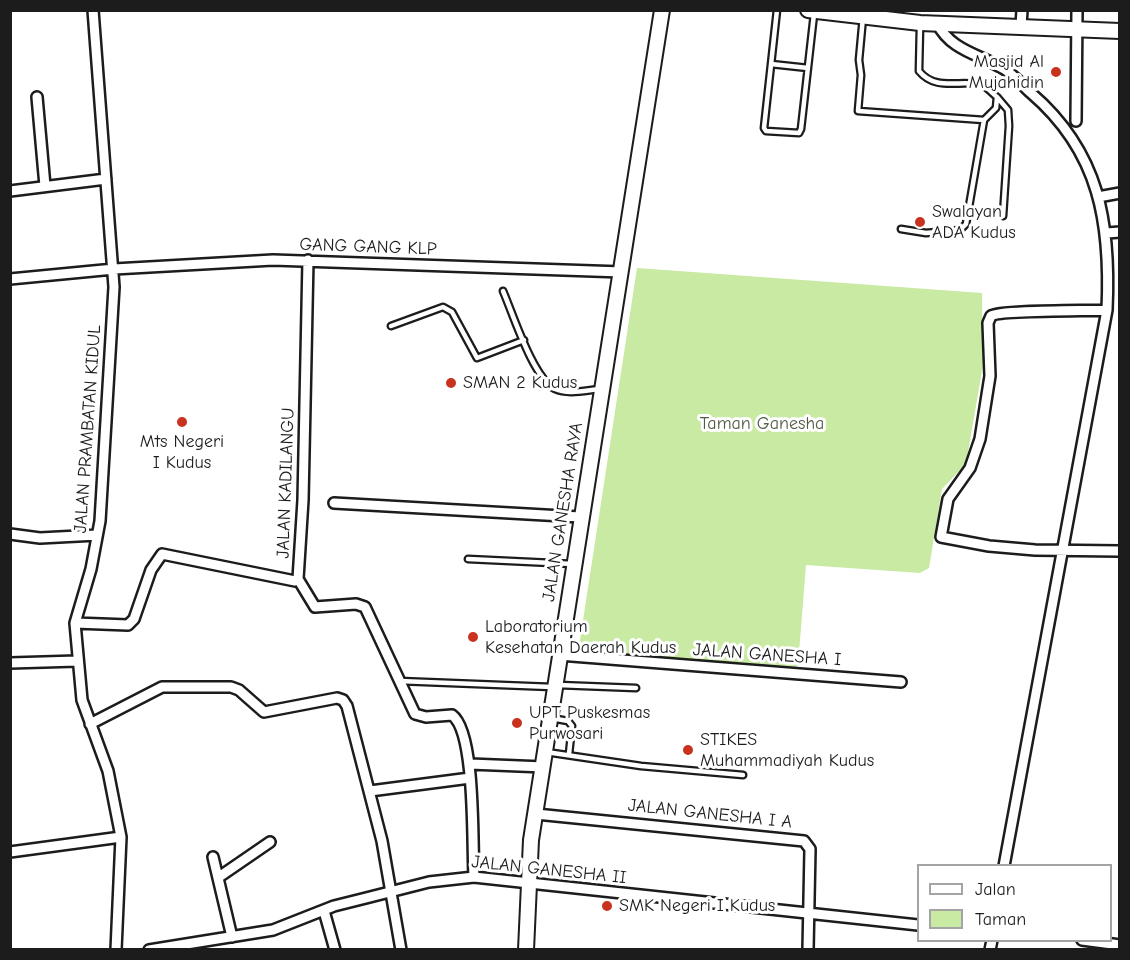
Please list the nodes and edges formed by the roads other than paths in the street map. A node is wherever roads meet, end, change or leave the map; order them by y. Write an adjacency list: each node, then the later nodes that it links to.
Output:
1 (93, 10): 19 (street, JALAN PRAMBATAN KIDUL)
2 (662, 10): 30 (street, JALAN GANESHA RAYA)
3 (777, 10): 13 (lane)
4 (808, 10): 7 (street)
5 (1022, 10): 10 (street)
6 (1077, 10): 11 (street)
7 (814, 11): 8 (street); 14 (lane)
8 (863, 17): 9 (street); 17 (lane)
9 (926, 20): 10 (street); 15 (lane); 23 (street)
10 (1022, 26): 11 (street)
11 (1076, 28): 12 (street); 18 (street)
12 (1119, 31)
13 (771, 64): 14 (lane); 14 (lane)
14 (808, 68)
15 (997, 97): 17 (lane); 24 (lane)
16 (37, 98): 20 (street)
17 (984, 120): 25 (lane)
18 (1076, 121)
19 (106, 179): 20 (street); 29 (street, JALAN PRAMBATAN KIDUL)
20 (45, 186): 21 (street)
21 (10, 191)
22 (1119, 194): 23 (street)
23 (1098, 197): 27 (street)
24 (1003, 216)
25 (901, 229)
26 (1119, 232): 27 (street)
27 (1107, 233): 33 (street)
28 (308, 260): 29 (street, GANG GANG KLP); 30 (street, GANG GANG KLP); 45 (street, JALAN KADILANGU)
29 (114, 269): 31 (street, GANG GANG KLP); 40 (street, JALAN PRAMBATAN KIDUL)
30 (622, 272): 36 (street, JALAN GANESHA RAYA)
31 (10, 279)
32 (503, 291): 35 (lane)
33 (1107, 310): 41 (street); 41 (street)
34 (391, 326): 35 (lane)
35 (524, 340): 36 (lane)
36 (601, 389): 38 (street, JALAN GANESHA RAYA)
37 (334, 503): 38 (street)
38 (580, 517): 44 (street, JALAN GANESHA RAYA)
39 (10, 534): 40 (street)
40 (98, 535): 46 (street, JALAN PRAMBATAN KIDUL)
41 (1062, 549): 42 (street); 68 (street)
42 (1119, 551)
43 (468, 559): 44 (lane)
44 (573, 564): 47 (street, JALAN GANESHA RAYA)
45 (298, 579): 46 (street, JALAN KADILANGU); 50 (street)
46 (75, 623): 48 (street, JALAN PRAMBATAN KIDUL)
47 (559, 655): 51 (street, JALAN GANESHA I); 52 (street, JALAN GANESHA RAYA)
48 (77, 661): 49 (street); 55 (street, JALAN PRAMBATAN KIDUL)
49 (10, 663)
50 (399, 681): 52 (lane); 58 (street)
51 (901, 682)
52 (555, 686): 53 (lane); 54 (street, JALAN GANESHA RAYA)
53 (636, 688)
54 (551, 718): 56 (street, JALAN GANESHA RAYA); 57 (lane)
55 (90, 724): 62 (street); 64 (street, JALAN PRAMBATAN KIDUL)
56 (546, 752): 57 (lane); 59 (street, JALAN GANESHA RAYA)
57 (569, 753): 60 (lane)
58 (470, 764): 59 (street); 61 (street)
59 (544, 767): 63 (street, JALAN GANESHA RAYA)
60 (742, 775)
61 (470, 778): 62 (street); 70 (street)
62 (370, 791): 72 (street)
63 (536, 814): 71 (street, JALAN GANESHA RAYA); 74 (street, JALAN GANESHA I A)
64 (121, 837): 66 (street); 79 (street, JALAN PRAMBATAN KIDUL)
65 (270, 842): 69 (street)
66 (10, 852)
67 (213, 857): 69 (street)
68 (1004, 864)
69 (219, 877): 76 (street)
70 (474, 877): 71 (street, JALAN GANESHA II); 72 (street, JALAN GANESHA II)
71 (527, 882): 74 (street, JALAN GANESHA II); 83 (street, JALAN GANESHA RAYA)
72 (393, 891): 73 (street, JALAN GANESHA II); 82 (street)
73 (324, 911): 76 (street, JALAN GANESHA II); 81 (street)
74 (809, 915): 75 (street, JALAN GANESHA II); 84 (street, JALAN GANESHA I A)
75 (917, 925)
76 (232, 937): 80 (street, JALAN GANESHA II)
77 (1097, 942): 78 (street)
78 (1119, 945)
79 (116, 950)
80 (149, 950)
81 (334, 950)
82 (401, 950)
83 (526, 950)
84 (808, 950)

